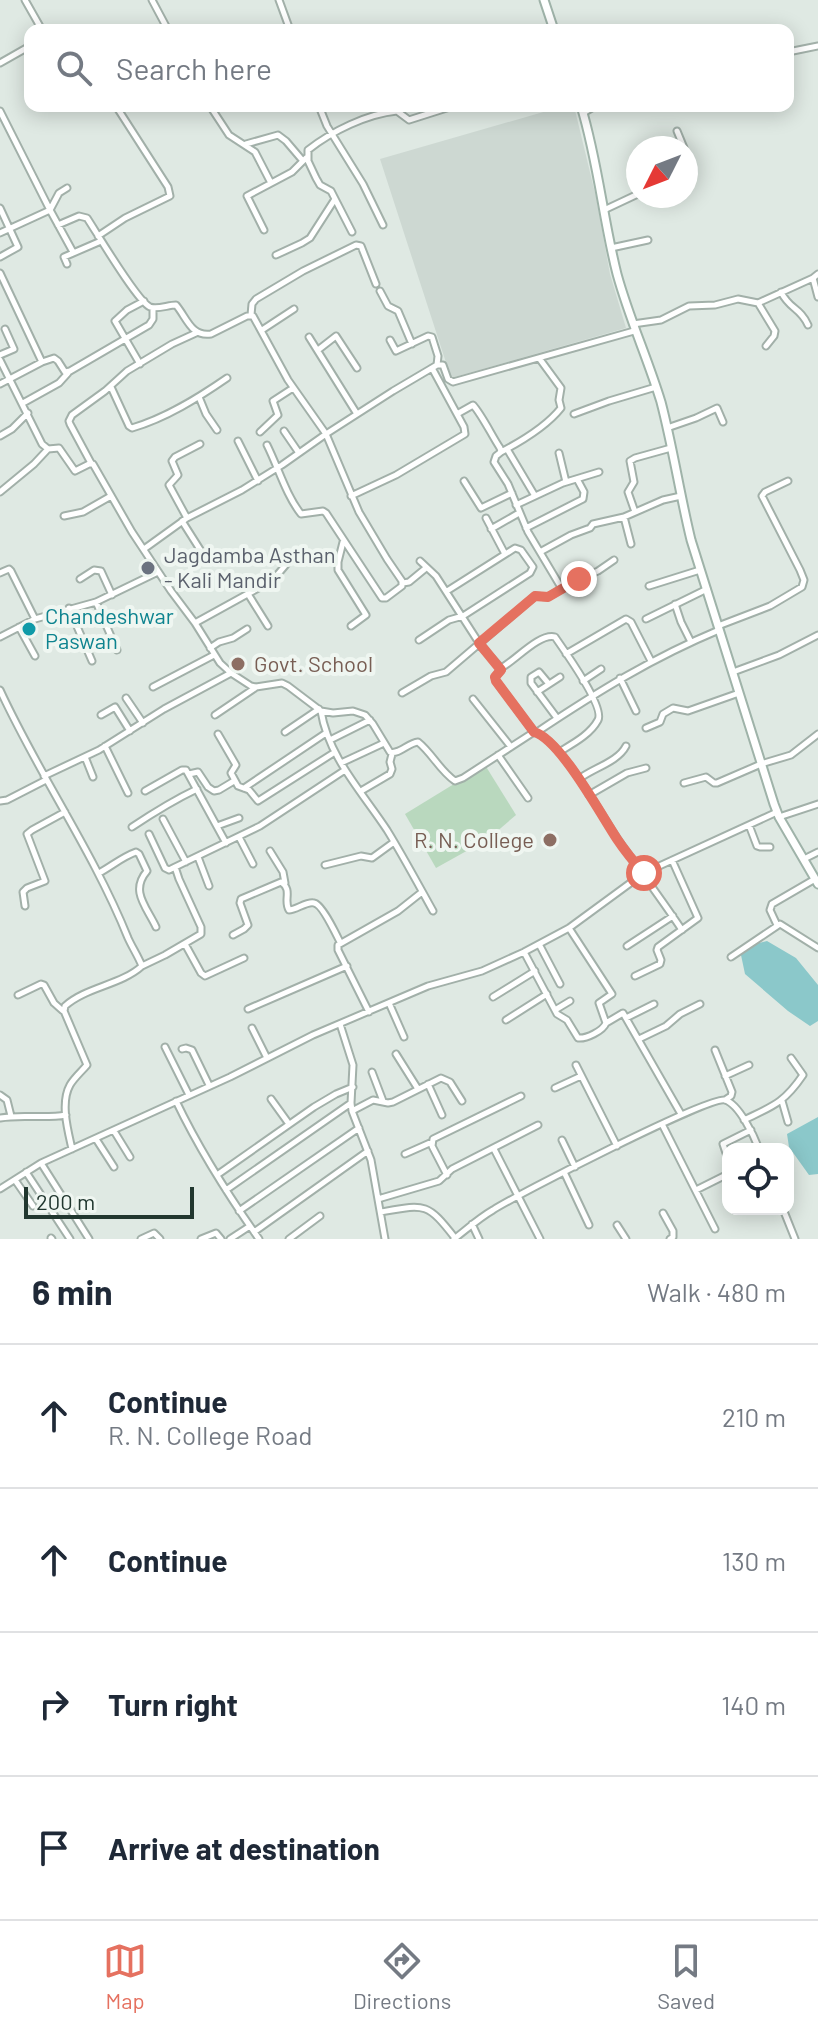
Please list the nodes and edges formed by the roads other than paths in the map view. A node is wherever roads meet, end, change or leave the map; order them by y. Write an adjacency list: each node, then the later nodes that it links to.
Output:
1 (25, 0): 5 (street)
2 (152, 0): 6 (street)
3 (279, 0): 7 (street)
4 (544, 0): 8 (main road)
5 (39, 24)
6 (165, 24)
7 (286, 24)
8 (552, 24)
9 (818, 46): 11 (street)
10 (24, 49): 12 (street)
11 (794, 51)
12 (0, 63)
13 (0, 111): 31 (street)
14 (120, 112): 39 (street)
15 (216, 112): 24 (street)
16 (322, 112): 22 (street)
17 (389, 112): 22 (street)
18 (398, 112): 19 (street)
19 (434, 112)
20 (583, 112): 32 (main road)
21 (677, 131): 23 (street)
22 (333, 134): 25 (street); 34 (street)
23 (679, 136)
24 (245, 144): 25 (street); 26 (street)
25 (304, 159): 26 (street); 28 (street)
26 (271, 183): 36 (street)
27 (67, 188): 31 (street)
28 (335, 198): 37 (street); 43 (street)
29 (626, 200): 32 (street)
30 (0, 208): 35 (street)
31 (50, 210): 33 (street); 35 (street)
32 (604, 210): 41 (main road)
33 (58, 225): 39 (street); 42 (street)
34 (383, 225)
35 (9, 228): 38 (street); 44 (street)
36 (264, 230)
37 (352, 232)
38 (0, 233)
39 (100, 238): 42 (street); 52 (street)
40 (648, 240): 41 (street)
41 (611, 248): 58 (main road)
42 (73, 252): 45 (street)
43 (276, 255)
44 (0, 257)
45 (67, 264)
46 (0, 273): 70 (street)
47 (815, 276): 50 (street); 51 (street)
48 (376, 284): 56 (street)
49 (380, 291): 65 (street)
50 (781, 292): 53 (street); 57 (street)
51 (818, 297)
52 (144, 301): 54 (street); 63 (street)
53 (758, 303): 58 (street); 66 (street)
54 (153, 308): 61 (street); 63 (street)
55 (294, 309): 60 (street)
56 (251, 315): 60 (street); 61 (street)
57 (808, 325)
58 (633, 328): 69 (street); 79 (main road)
59 (5, 329): 68 (street)
60 (262, 330): 80 (street)
61 (196, 333): 71 (street)
62 (309, 337): 67 (street)
63 (126, 339): 71 (street); 74 (street)
64 (390, 340): 65 (street)
65 (412, 344): 72 (street)
66 (766, 346)
67 (318, 350): 73 (street); 84 (street)
68 (0, 358): 76 (street)
69 (539, 358): 72 (street); 99 (street)
70 (42, 362): 74 (street); 76 (street)
71 (140, 364): 78 (street)
72 (435, 367): 84 (street); 85 (street)
73 (357, 368)
74 (68, 372): 82 (street)
75 (227, 378): 81 (street)
76 (10, 380): 77 (street); 82 (street)
77 (0, 384)
78 (111, 387): 81 (street); 102 (street)
79 (656, 387): 86 (street); 88 (main road)
80 (293, 388): 91 (street); 92 (street)
81 (199, 397): 89 (street)
82 (23, 403): 83 (street)
83 (28, 413): 93 (street); 98 (street)
84 (357, 414): 92 (street)
85 (457, 414): 99 (street); 113 (street)
86 (574, 414)
87 (723, 422): 88 (street)
88 (667, 428): 97 (main road)
89 (217, 430)
90 (284, 431): 100 (street)
91 (260, 432)
92 (326, 434): 100 (street); 113 (street)
93 (0, 436)
94 (238, 441): 106 (street)
95 (200, 444): 122 (street)
96 (267, 445): 103 (street)
97 (672, 448): 115 (main road); 117 (street)
98 (48, 449): 102 (street); 110 (street)
99 (504, 450): 111 (street); 114 (street)
100 (299, 453): 103 (street)
101 (559, 453): 109 (street)
102 (91, 463): 112 (street)
103 (278, 467): 106 (street); 125 (street)
104 (599, 472): 105 (street)
105 (577, 478): 109 (street); 123 (street)
106 (258, 481): 122 (street)
107 (464, 481): 111 (street)
108 (788, 481): 156 (street)
109 (566, 482): 114 (street)
110 (0, 492)
111 (512, 493): 116 (street)
112 (111, 496): 119 (street); 127 (street)
113 (351, 496): 139 (street)
114 (535, 496): 116 (street)
115 (681, 496): 117 (street); 135 (main road)
116 (516, 505): 118 (street)
117 (635, 512): 120 (street)
118 (519, 513): 123 (street); 124 (street)
119 (64, 516)
120 (624, 517): 126 (street); 129 (street)
121 (486, 518): 124 (street)
122 (184, 520): 127 (street); 128 (street)
123 (526, 528): 129 (street)
124 (491, 529): 130 (street)
125 (343, 541): 139 (street); 154 (street)
126 (631, 544)
127 (144, 549): 136 (street)
128 (201, 551)
129 (540, 552): 141 (street)
130 (505, 554): 143 (street); 149 (street)
131 (614, 560): 141 (street)
132 (289, 561): 144 (street)
133 (420, 561): 134 (street)
134 (426, 568): 139 (street); 143 (street)
135 (701, 570): 140 (street); 142 (main road)
136 (158, 572): 145 (street); 152 (street)
137 (0, 573): 150 (street)
138 (80, 579): 145 (street)
139 (403, 583)
140 (649, 586)
141 (562, 589): 162 (street)
142 (707, 589): 147 (street); 156 (main road)
143 (447, 591): 149 (street)
144 (248, 594): 152 (street); 153 (street)
145 (112, 595): 146 (street)
146 (96, 602): 148 (street); 163 (street)
147 (675, 604): 151 (street); 161 (street)
148 (69, 608): 150 (street); 167 (street)
149 (463, 616): 160 (street); 162 (street)
150 (35, 619): 155 (street)
151 (646, 619)
152 (195, 623): 164 (street)
153 (268, 626)
154 (351, 626)
155 (19, 627): 159 (street); 166 (street)
156 (719, 628): 161 (street); 171 (main road)
157 (247, 629): 164 (street)
158 (818, 635): 171 (street)
159 (0, 637)
160 (419, 640)
161 (691, 642): 168 (street)
162 (479, 643): 169 (street); 181 (street)
163 (117, 650)
164 (212, 652): 172 (street); 177 (street)
165 (566, 654): 168 (street); 169 (street); 175 (street)
166 (35, 656)
167 (92, 661)
168 (651, 661): 174 (street)
169 (501, 668): 196 (street)
170 (601, 669): 175 (street)
171 (733, 672): 182 (main road)
172 (231, 673): 178 (street); 192 (street)
173 (560, 677): 176 (street)
174 (620, 678): 183 (street); 187 (street)
175 (583, 681): 183 (street)
176 (549, 684): 180 (street); 180 (street)
177 (153, 687)
178 (256, 687): 186 (street); 189 (street)
179 (0, 690): 216 (street)
180 (537, 692): 190 (street)
181 (402, 693)
182 (740, 693): 193 (street); 211 (main road)
183 (592, 695): 190 (street); 206 (street)
184 (126, 698): 192 (street)
185 (473, 699): 204 (street)
186 (320, 710): 191 (street); 195 (street); 197 (street)
187 (636, 711)
188 (101, 715): 194 (street)
189 (215, 715)
190 (557, 718): 196 (street)
191 (370, 720): 200 (street); 201 (street)
192 (143, 723): 194 (street)
193 (646, 728)
194 (130, 731): 202 (street)
195 (285, 732)
196 (536, 732): 204 (street); 206 (street)
197 (326, 733): 200 (street); 221 (street)
198 (218, 734): 218 (street)
199 (818, 734): 211 (street)
200 (330, 740): 205 (street)
201 (384, 743): 207 (street); 210 (street)
202 (105, 746): 209 (street); 224 (street)
203 (626, 746): 217 (street)
204 (511, 747): 208 (street)
205 (335, 752): 210 (street); 221 (street)
206 (559, 752): 217 (street)
207 (392, 754): 208 (street); 223 (street)
208 (498, 755): 226 (street)
209 (85, 757): 215 (street); 216 (street)
210 (341, 763): 213 (street)
211 (761, 764): 219 (street); 230 (main road)
212 (646, 768): 225 (street)
213 (345, 770): 223 (street); 237 (street)
214 (189, 774): 218 (street); 220 (street); 222 (street)
215 (93, 777)
216 (45, 778): 227 (street); 229 (street)
217 (579, 779): 225 (street)
218 (234, 781): 221 (street)
219 (684, 783)
220 (197, 789): 234 (street); 235 (street)
221 (242, 789)
222 (145, 791)
223 (361, 791): 238 (street)
224 (128, 793)
225 (589, 795): 251 (street)
226 (528, 798)
227 (0, 801)
228 (818, 804): 230 (street)
229 (65, 812): 250 (street); 256 (street)
230 (778, 814): 233 (street); 244 (main road)
231 (239, 818): 234 (street)
232 (163, 819): 246 (street)
233 (749, 825): 240 (street); 245 (street)
234 (217, 826): 239 (street)
235 (132, 827)
236 (149, 834): 249 (street)
237 (239, 837): 239 (street); 247 (street)
238 (394, 842): 248 (street); 255 (street)
239 (226, 843): 243 (street)
240 (770, 847)
241 (270, 851): 253 (street)
242 (818, 852): 244 (street)
243 (198, 857): 246 (street); 254 (street)
244 (804, 859): 252 (main road)
245 (672, 860): 251 (street); 262 (street)
246 (186, 862): 249 (street)
247 (253, 864)
248 (325, 865)
249 (175, 867): 265 (street)
250 (99, 873): 260 (street); 272 (street)
251 (644, 873): 258 (street); 261 (street)
252 (817, 881): 259 (street)
253 (285, 884): 263 (street); 264 (street)
254 (209, 886)
255 (422, 892): 257 (street); 264 (street)
256 (25, 906)
257 (433, 911)
258 (673, 916): 262 (street); 267 (street)
259 (777, 925): 268 (street); 270 (street)
260 (156, 927)
261 (569, 928): 266 (street); 290 (street)
262 (682, 930): 275 (street)
263 (233, 935)
264 (340, 942): 273 (street)
265 (185, 944): 271 (street); 272 (street)
266 (539, 944): 269 (street); 276 (street)
267 (627, 946)
268 (818, 948)
269 (524, 952): 274 (street); 281 (street)
270 (731, 957)
271 (244, 958)
272 (142, 966): 286 (street)
273 (347, 966): 284 (street); 287 (street)
274 (535, 971): 277 (street); 279 (street)
275 (635, 976)
276 (560, 984)
277 (547, 994): 285 (street); 289 (street)
278 (18, 995): 286 (street)
279 (493, 997)
280 (570, 1001): 285 (street)
281 (389, 1003): 287 (street); 293 (street)
282 (654, 1004): 288 (street)
283 (700, 1004): 294 (street)
284 (248, 1009)
285 (555, 1010): 290 (street)
286 (64, 1011): 323 (street)
287 (369, 1012): 291 (street)
288 (626, 1018): 290 (street); 294 (street)
289 (506, 1020)
290 (606, 1023)
291 (340, 1024): 299 (street); 308 (street)
292 (252, 1028): 299 (street)
293 (404, 1037)
294 (639, 1039): 322 (street)
295 (165, 1047): 312 (street)
296 (182, 1049): 307 (street)
297 (715, 1050): 305 (street)
298 (396, 1054): 310 (street)
299 (267, 1058): 307 (street)
300 (791, 1058): 318 (street)
301 (576, 1065): 304 (street)
302 (749, 1065): 305 (street)
303 (372, 1072): 319 (street)
304 (581, 1076): 309 (street); 340 (street)
305 (725, 1076): 315 (street)
306 (428, 1084): 310 (street); 317 (street); 324 (street)
307 (209, 1085): 312 (street)
308 (353, 1087): 320 (street); 329 (street)
309 (555, 1088)
310 (418, 1089): 319 (street)
311 (0, 1095): 325 (street)
312 (189, 1095): 316 (street)
313 (521, 1096): 337 (street)
314 (271, 1099): 329 (street)
315 (724, 1100): 322 (street); 327 (street)
316 (176, 1101): 334 (street); 351 (street)
317 (462, 1101)
318 (782, 1101): 327 (street); 328 (street)
319 (384, 1102): 321 (street)
320 (351, 1103): 321 (street); 356 (street)
321 (352, 1111): 332 (street)
322 (681, 1114): 330 (street)
323 (66, 1115): 325 (street); 341 (street)
324 (442, 1115)
325 (11, 1116): 326 (street)
326 (0, 1118)
327 (744, 1120): 333 (street)
328 (788, 1122)
329 (289, 1124): 351 (street)
330 (662, 1124): 340 (street); 357 (street)
331 (538, 1125): 342 (street)
332 (359, 1128): 343 (street); 361 (street)
333 (751, 1130): 338 (street); 339 (street)
334 (114, 1131): 335 (street); 345 (street)
335 (96, 1139): 341 (street); 347 (street)
336 (562, 1140): 348 (street)
337 (432, 1142): 344 (street); 352 (street)
338 (725, 1143)
339 (756, 1143)
340 (617, 1146): 348 (street)
341 (72, 1149): 346 (street)
342 (494, 1149): 352 (street); 358 (street)
343 (368, 1151): 359 (street); 371 (street)
344 (405, 1154)
345 (130, 1157)
346 (41, 1163): 349 (street); 373 (street)
347 (114, 1167)
348 (575, 1167): 350 (street)
349 (26, 1172): 354 (street); 372 (street)
350 (564, 1172): 358 (street); 367 (street)
351 (217, 1175): 356 (street)
352 (447, 1175): 359 (street)
353 (722, 1177): 357 (street)
354 (15, 1180): 355 (street); 360 (street)
355 (0, 1189)
356 (226, 1190): 361 (street)
357 (696, 1190): 370 (street)
358 (517, 1196): 366 (street); 384 (street)
359 (378, 1199): 362 (street)
360 (33, 1206)
361 (239, 1211): 369 (street)
362 (381, 1212): 381 (street); 382 (street)
363 (663, 1213): 386 (street)
364 (785, 1215): 387 (street)
365 (320, 1216): 380 (street)
366 (472, 1224): 382 (street); 383 (street)
367 (589, 1225)
368 (617, 1225): 385 (street)
369 (250, 1226): 371 (street); 378 (street)
370 (715, 1229)
371 (254, 1232): 379 (street)
372 (70, 1239)
373 (89, 1239)
374 (141, 1239): 375 (street)
375 (160, 1239)
376 (201, 1239): 377 (street)
377 (221, 1239)
378 (230, 1239)
379 (259, 1239)
380 (289, 1239)
381 (385, 1239)
382 (454, 1239)
383 (479, 1239)
384 (540, 1239)
385 (626, 1239)
386 (670, 1239)
387 (795, 1239)

